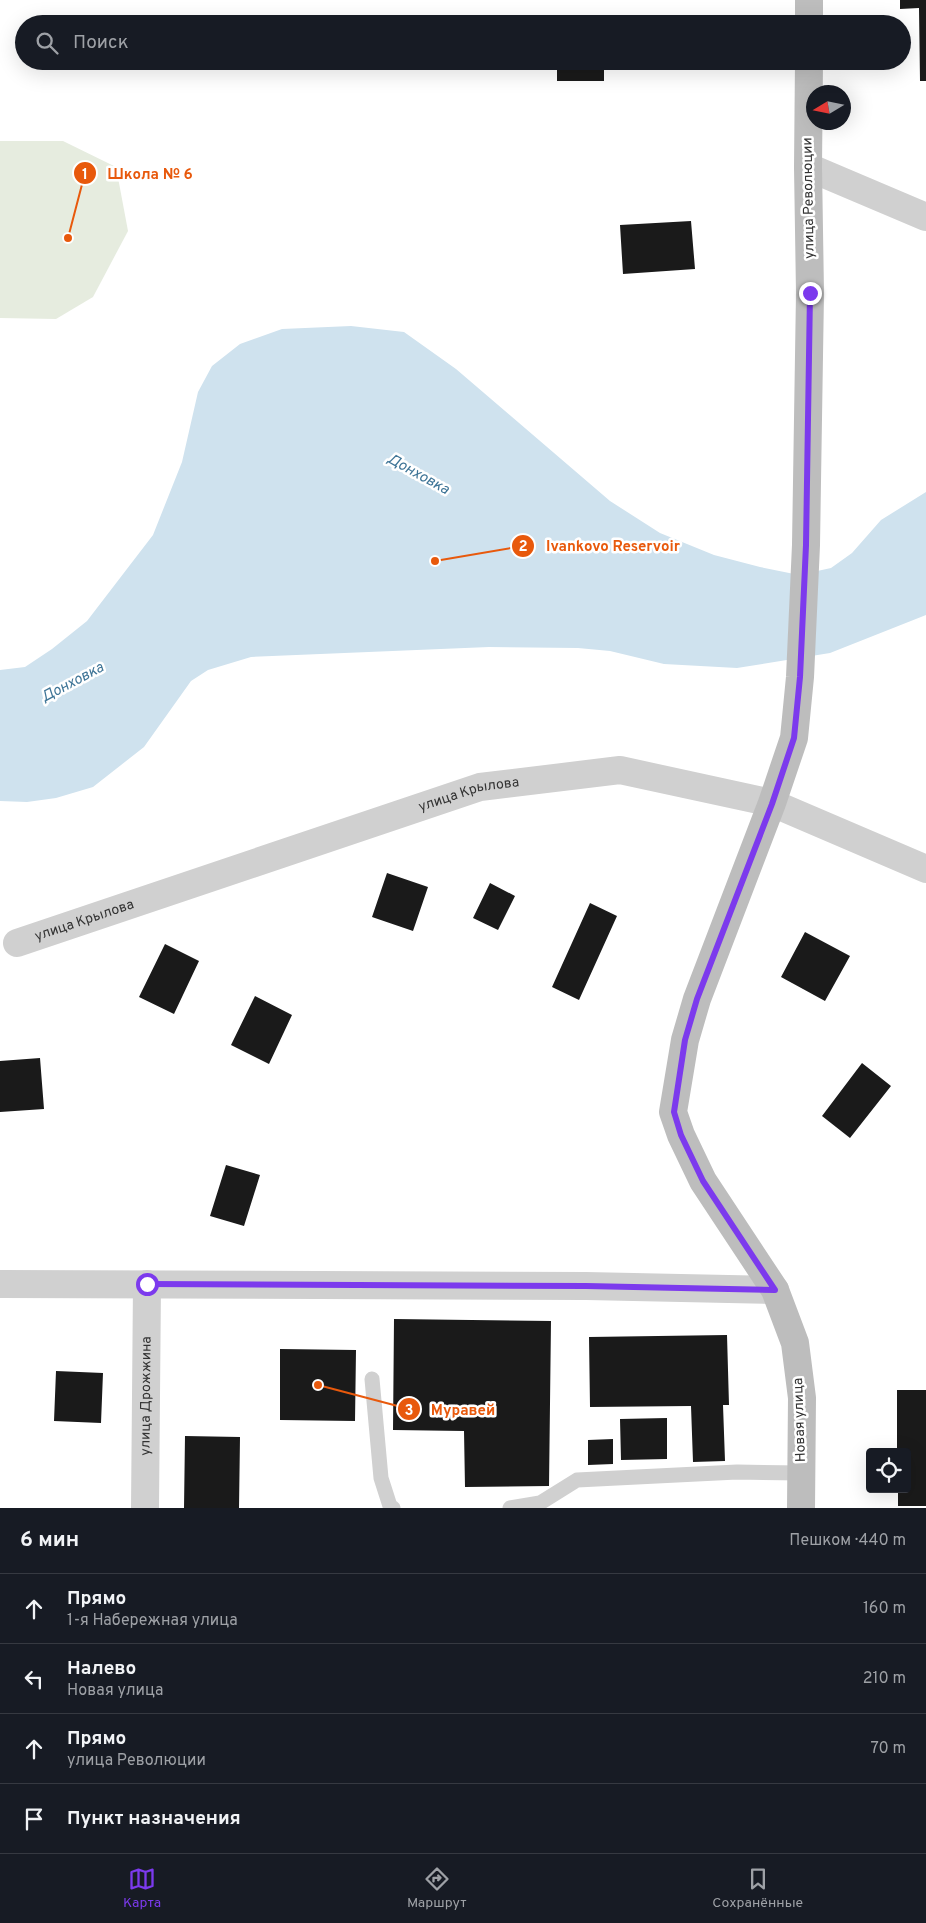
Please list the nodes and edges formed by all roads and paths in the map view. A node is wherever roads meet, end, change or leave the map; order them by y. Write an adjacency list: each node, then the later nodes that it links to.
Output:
1 (809, 0): 2 (main road)
2 (809, 15)
3 (809, 70): 4 (main road, улица Революции)
4 (808, 167): 5 (street); 6 (main road, улица Революции)
5 (926, 217)
6 (806, 545): 7 (main road, Новая улица)
7 (772, 804): 8 (street, улица Крылова); 9 (street, улица Крылова); 12 (main road, Новая улица)
8 (926, 869)
9 (17, 944)
10 (0, 1284): 11 (street)
11 (147, 1284): 12 (street); 15 (street, улица Дрожжина)
12 (775, 1290): 14 (main road, Новая улица)
13 (372, 1379): 16 (lane)
14 (802, 1473): 17 (lane); 18 (main road, Новая улица)
15 (144, 1508)
16 (393, 1508)
17 (510, 1508)
18 (801, 1508)

